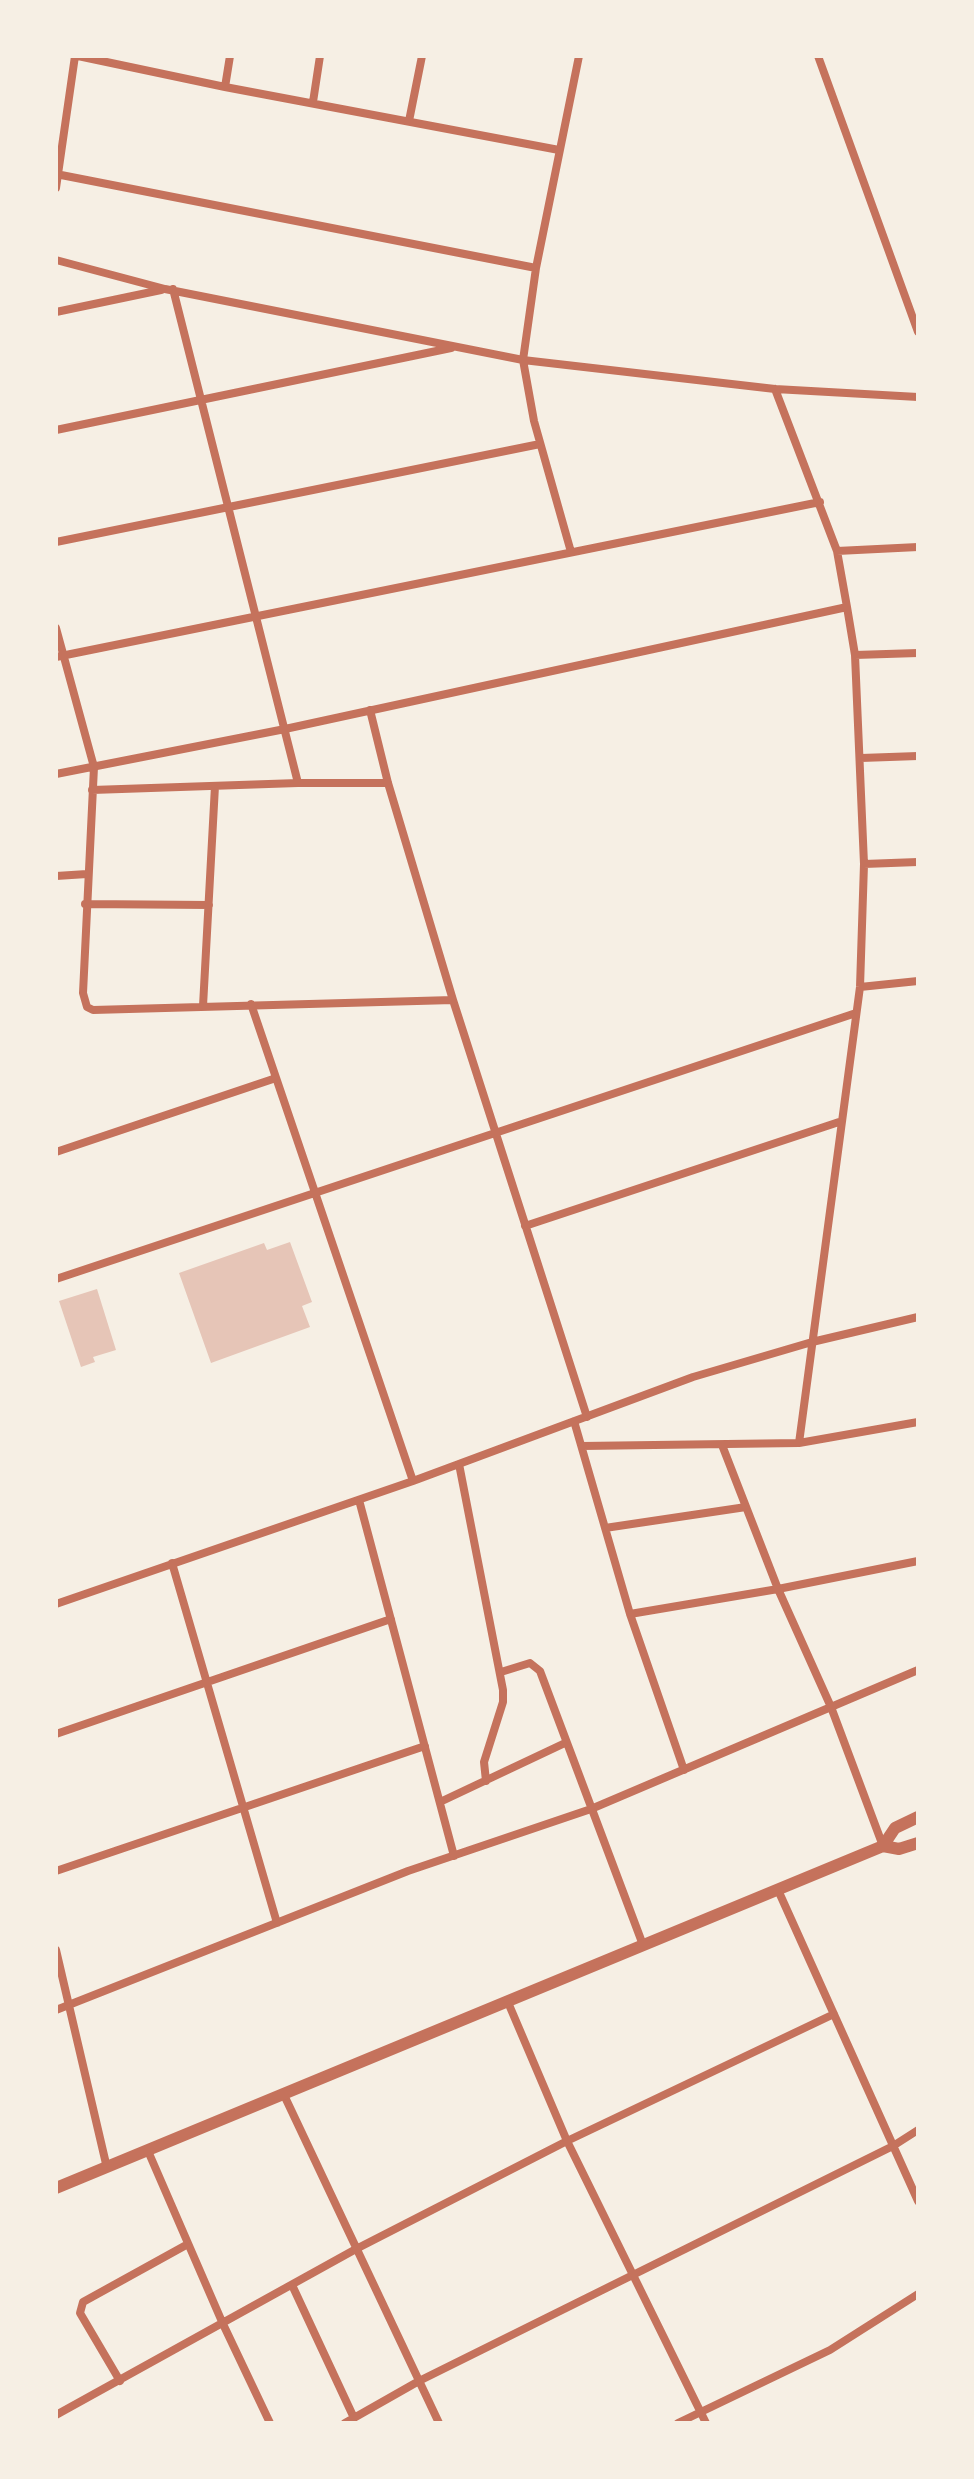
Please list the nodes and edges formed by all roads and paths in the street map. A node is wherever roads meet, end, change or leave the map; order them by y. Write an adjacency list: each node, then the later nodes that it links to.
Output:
1 (76, 56): 7 (street); 11 (street)
2 (230, 56): 7 (street)
3 (320, 56): 8 (street)
4 (422, 56): 9 (street)
5 (579, 56): 10 (street)
6 (818, 56): 17 (street)
7 (225, 87): 8 (street)
8 (313, 102): 9 (street)
9 (409, 121): 10 (street)
10 (559, 150): 14 (street)
11 (57, 174): 12 (street); 14 (street)
12 (56, 188)
13 (56, 260): 15 (street)
14 (536, 268): 19 (street)
15 (169, 289): 16 (street); 18 (street); 22 (street)
16 (56, 312)
17 (918, 332)
18 (456, 347): 19 (street); 22 (street)
19 (523, 360): 20 (street); 24 (street)
20 (775, 389): 21 (street); 25 (street)
21 (918, 397)
22 (201, 401): 23 (street); 26 (street)
23 (56, 430)
24 (540, 444): 26 (street); 30 (street)
25 (820, 502): 29 (street); 30 (street)
26 (228, 506): 27 (street); 32 (street)
27 (56, 542)
28 (918, 547): 29 (street)
29 (837, 551): 31 (street)
30 (571, 552): 32 (street)
31 (847, 607): 35 (street); 37 (street)
32 (256, 616): 36 (street); 38 (street)
33 (56, 628): 36 (street)
34 (918, 653): 35 (street)
35 (855, 655): 40 (street)
36 (60, 657): 41 (street)
37 (370, 710): 38 (street); 44 (street)
38 (285, 729): 41 (street); 43 (street)
39 (918, 756): 40 (street)
40 (861, 758): 48 (street)
41 (94, 767): 42 (street); 46 (street)
42 (56, 774)
43 (298, 783): 44 (street); 45 (street)
44 (388, 783): 55 (street)
45 (215, 786): 46 (street); 52 (street)
46 (92, 790): 49 (street)
47 (918, 862): 48 (street)
48 (864, 864): 54 (street)
49 (87, 874): 50 (street); 51 (street)
50 (56, 876)
51 (85, 904): 52 (street); 57 (street)
52 (209, 905): 57 (street)
53 (918, 981): 54 (street)
54 (860, 987): 58 (street)
55 (453, 1000): 56 (street); 61 (street)
56 (251, 1004): 57 (street); 59 (street)
57 (203, 1006)
58 (856, 1013): 60 (street); 61 (street)
59 (276, 1078): 62 (street); 63 (street)
60 (842, 1121): 64 (street); 67 (street)
61 (496, 1133): 63 (street); 64 (street)
62 (56, 1152)
63 (316, 1193): 65 (street); 75 (street)
64 (525, 1226): 68 (street)
65 (56, 1279)
66 (918, 1317): 67 (street)
67 (812, 1342): 68 (street); 71 (street)
68 (587, 1417): 69 (street)
69 (574, 1421): 73 (street); 74 (street)
70 (918, 1422): 71 (street)
71 (799, 1443): 72 (street)
72 (722, 1445): 73 (street); 77 (street)
73 (582, 1446): 78 (street)
74 (459, 1464): 75 (street); 86 (street)
75 (413, 1481): 76 (street)
76 (359, 1500): 80 (street); 84 (street)
77 (746, 1507): 78 (street); 81 (street)
78 (605, 1528): 83 (street)
79 (918, 1561): 81 (street)
80 (172, 1563): 82 (street); 87 (street)
81 (778, 1589): 83 (street); 88 (street)
82 (56, 1604)
83 (630, 1614): 92 (street)
84 (391, 1619): 87 (street); 91 (street)
85 (918, 1670): 88 (street)
86 (501, 1672): 90 (street); 93 (street)
87 (207, 1682): 89 (street); 95 (street)
88 (831, 1707): 92 (street); 98 (street)
89 (56, 1734)
90 (565, 1743): 93 (street); 96 (street)
91 (425, 1746): 94 (street); 95 (street)
92 (684, 1770): 96 (street)
93 (486, 1781): 94 (street)
94 (440, 1802): 100 (street)
95 (243, 1807): 101 (street); 103 (street)
96 (591, 1809): 100 (street); 104 (street)
97 (918, 1817): 98 (street)
98 (883, 1846): 99 (street); 102 (street)
99 (917, 1847)
100 (454, 1856): 103 (street)
101 (56, 1871)
102 (778, 1890): 104 (street); 109 (street)
103 (277, 1923): 107 (street)
104 (643, 1945): 106 (street)
105 (56, 1950): 107 (street)
106 (507, 2000): 110 (street); 112 (street)
107 (70, 2006): 108 (street); 115 (street)
108 (56, 2010)
109 (834, 2014): 112 (street); 113 (street)
110 (284, 2095): 114 (street); 119 (street)
111 (918, 2130): 113 (street)
112 (567, 2141): 119 (street); 120 (street)
113 (893, 2146): 117 (street); 120 (street)
114 (148, 2151): 115 (street); 118 (street)
115 (107, 2168): 116 (street)
116 (56, 2188)
117 (918, 2201)
118 (188, 2244): 123 (street); 124 (street)
119 (356, 2249): 121 (street); 125 (street)
120 (634, 2276): 125 (street); 126 (street)
121 (292, 2285): 123 (street); 128 (street)
122 (918, 2294): 126 (street)
123 (223, 2324): 124 (street); 129 (street)
124 (120, 2381): 127 (street)
125 (419, 2381): 128 (street); 130 (street)
126 (701, 2412): 131 (street); 132 (street)
127 (56, 2415)
128 (350, 2420)
129 (270, 2423)
130 (439, 2423)
131 (678, 2423)
132 (706, 2423)

